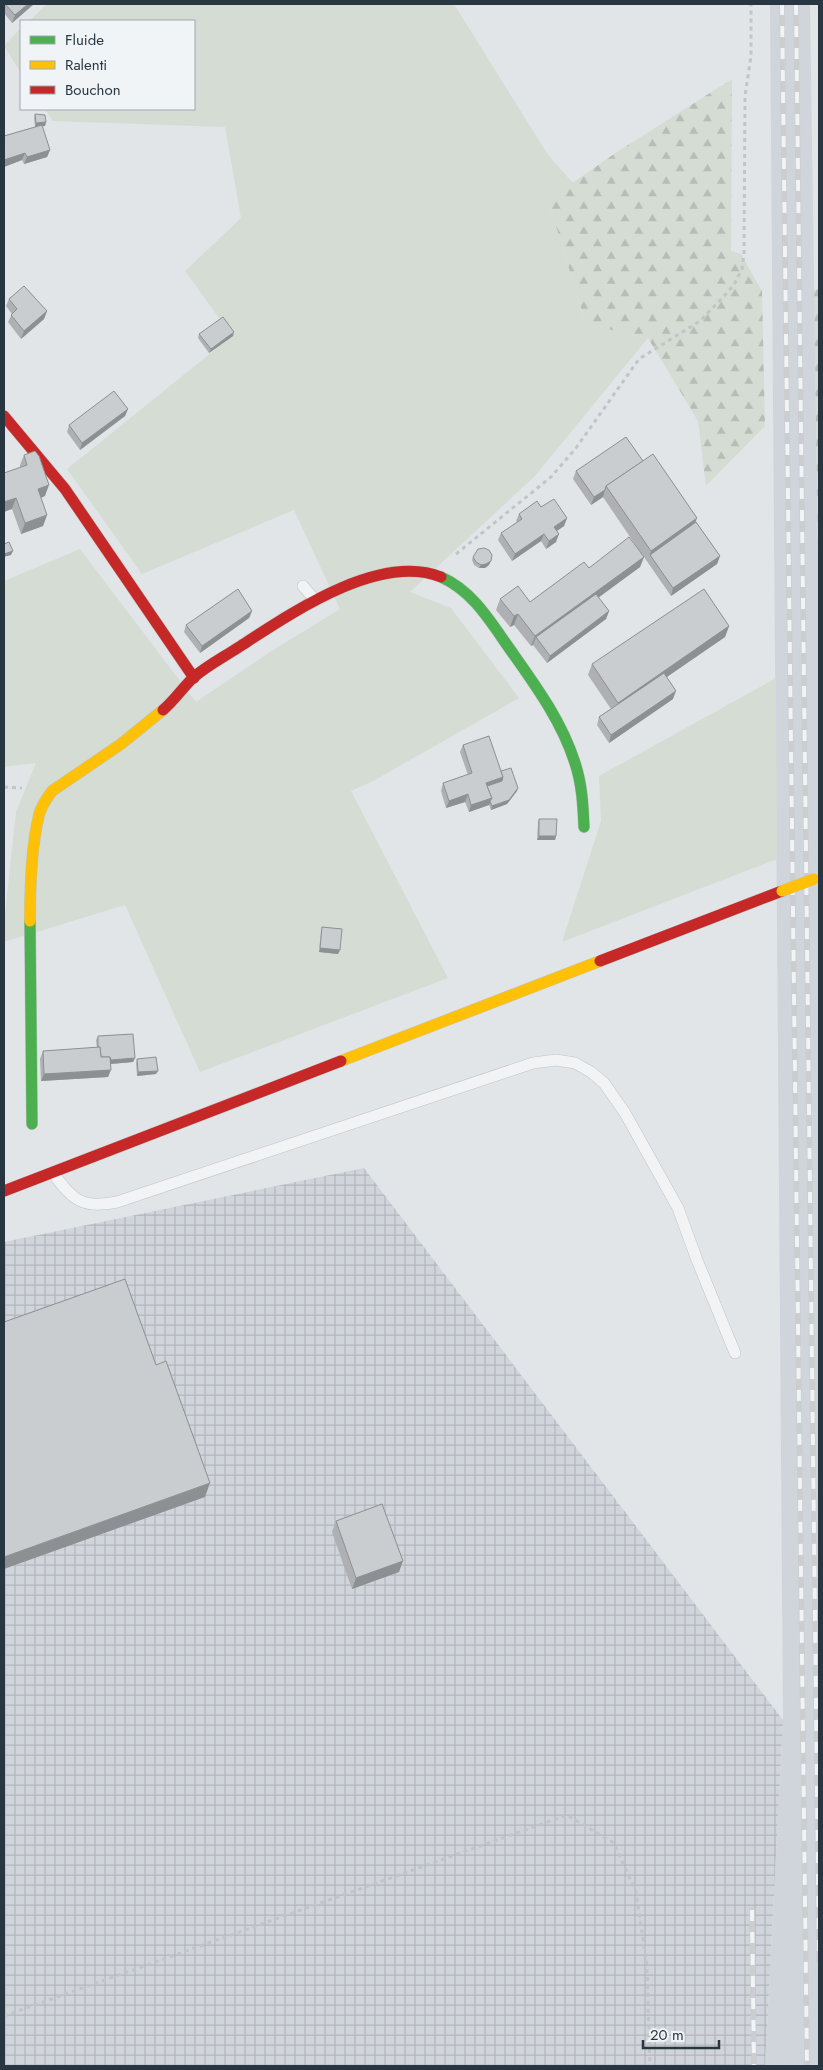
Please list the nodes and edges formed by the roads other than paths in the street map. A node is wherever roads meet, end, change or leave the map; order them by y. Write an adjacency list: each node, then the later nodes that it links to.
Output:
1 (4, 416): 4 (street)
2 (303, 586): 3 (lane)
3 (314, 599): 4 (street); 5 (street)
4 (194, 678): 7 (street)
5 (584, 827)
6 (816, 878): 8 (street, bridge)
7 (32, 1124)
8 (52, 1172): 9 (street); 10 (lane)
9 (4, 1191)
10 (734, 1353)

